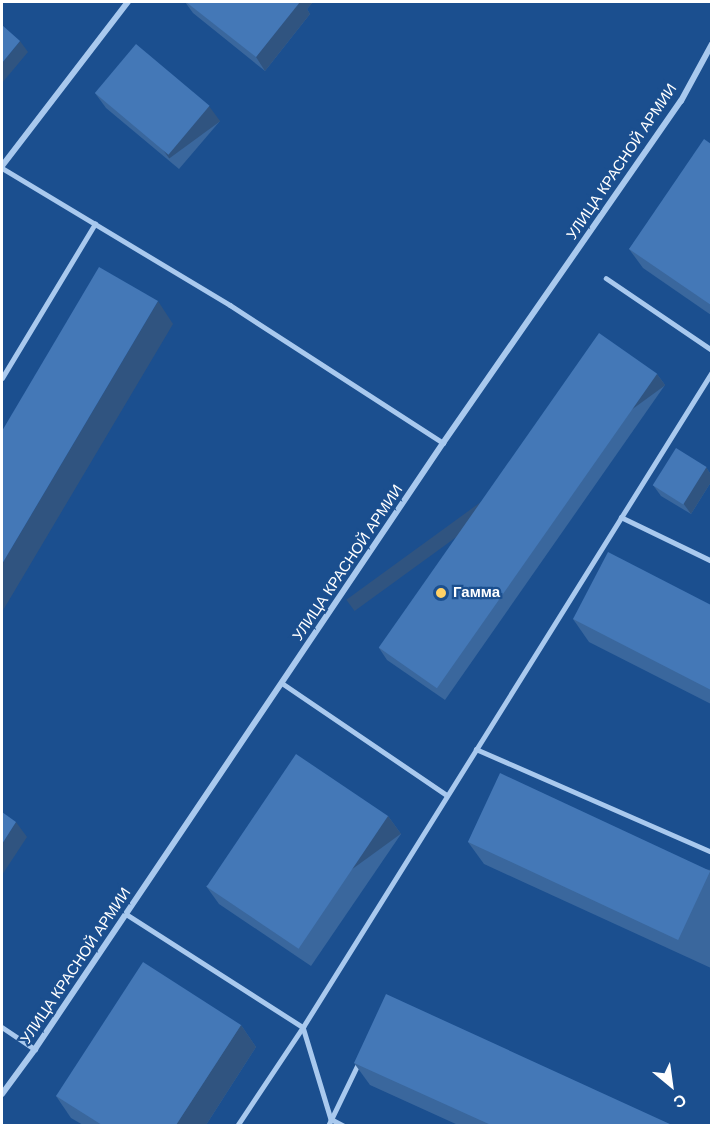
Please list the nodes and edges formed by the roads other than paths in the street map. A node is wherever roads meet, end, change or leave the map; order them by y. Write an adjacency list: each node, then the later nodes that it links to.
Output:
1 (128, 2): 3 (street)
2 (711, 44): 9 (street, УЛИЦА КРАСНОЙ АРМИИ)
3 (2, 167): 4 (lane)
4 (95, 224): 8 (lane); 9 (lane)
5 (606, 278): 6 (lane)
6 (711, 350)
7 (711, 372): 10 (lane)
8 (2, 378)
9 (443, 443): 12 (street, УЛИЦА КРАСНОЙ АРМИИ)
10 (621, 517): 11 (lane); 13 (lane)
11 (711, 561)
12 (282, 683): 14 (lane); 16 (street, УЛИЦА КРАСНОЙ АРМИИ)
13 (476, 748): 14 (lane); 15 (lane)
14 (447, 795): 18 (lane)
15 (711, 852)
16 (126, 914): 18 (lane); 19 (street, УЛИЦА КРАСНОЙ АРМИИ)
17 (2, 1027): 19 (lane)
18 (303, 1027): 22 (lane); 23 (lane)
19 (35, 1048): 21 (street, УЛИЦА КРАСНОЙ АРМИИ)
20 (361, 1057): 22 (lane)
21 (2, 1094)
22 (331, 1119): 24 (lane); 25 (lane)
23 (237, 1125)
24 (328, 1125)
25 (344, 1125)

